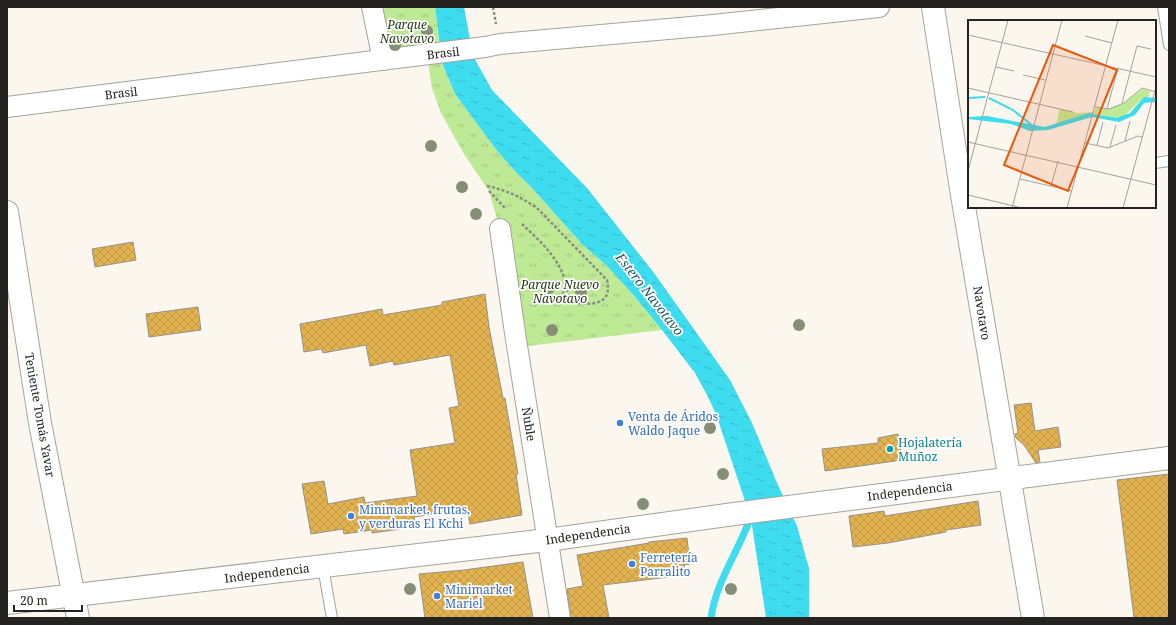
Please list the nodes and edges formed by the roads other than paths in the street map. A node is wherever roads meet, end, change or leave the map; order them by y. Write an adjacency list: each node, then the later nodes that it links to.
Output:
1 (372, 7): 7 (street)
2 (879, 7): 5 (street, Brasil)
3 (933, 7): 11 (street, Navotavo)
4 (1163, 7): 6 (lane)
5 (711, 16): 7 (street, Brasil)
6 (1169, 45)
7 (383, 60): 8 (street, Brasil)
8 (7, 107)
9 (1169, 162): 10 (lane)
10 (1156, 163)
11 (965, 189): 15 (street, Navotavo)
12 (7, 212): 18 (street, Teniente Tomás Yavar)
13 (500, 229): 16 (street, Ñuble)
14 (1169, 458): 15 (street, Independencia)
15 (1009, 478): 16 (street, Independencia); 23 (street, Navotavo)
16 (548, 540): 17 (street, Independencia); 22 (street, Ñuble)
17 (323, 567): 18 (street, Independencia); 21 (lane)
18 (74, 595): 19 (street, Independencia); 20 (street, Teniente Tomás Yavar)
19 (7, 603)
20 (78, 618)
21 (332, 618)
22 (560, 618)
23 (1033, 618)

